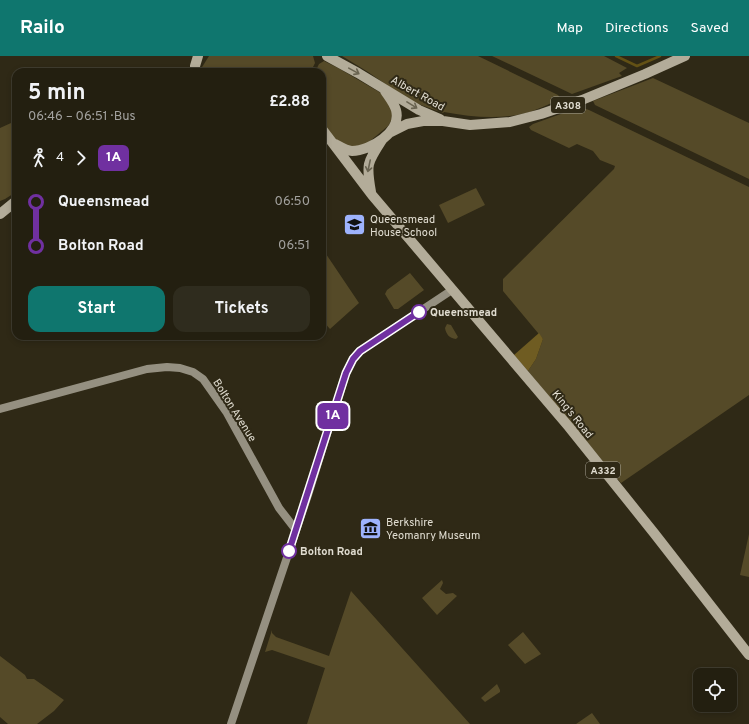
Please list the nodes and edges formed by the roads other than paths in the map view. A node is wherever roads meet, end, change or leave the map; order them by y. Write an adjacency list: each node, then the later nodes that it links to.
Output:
1 (327, 56): 6 (main road, Albert Road, one-way to 6)
2 (685, 56): 7 (main road, Albert Road / A308)
3 (198, 57): 4 (main road); 5 (main road)
4 (191, 68)
5 (196, 68)
6 (382, 86): 7 (main road, Albert Road / A308, one-way to 7); 8 (main road)
7 (444, 121): 8 (main road, Albert Road / A308)
8 (391, 132): 10 (main road, Albert Road)
9 (326, 134): 11 (main road, King's Road)
10 (382, 140): 11 (main road); 12 (main road, King's Road / A332, one-way to 12)
11 (333, 143): 12 (main road, King's Road / A332)
12 (372, 195): 15 (main road, King's Road / A332)
13 (12, 204): 14 (main road)
14 (0, 214)
15 (452, 290): 17 (street); 18 (main road, King's Road / A332)
16 (0, 409): 17 (street, Bolton Avenue)
17 (296, 530): 19 (street)
18 (749, 655)
19 (232, 724)

